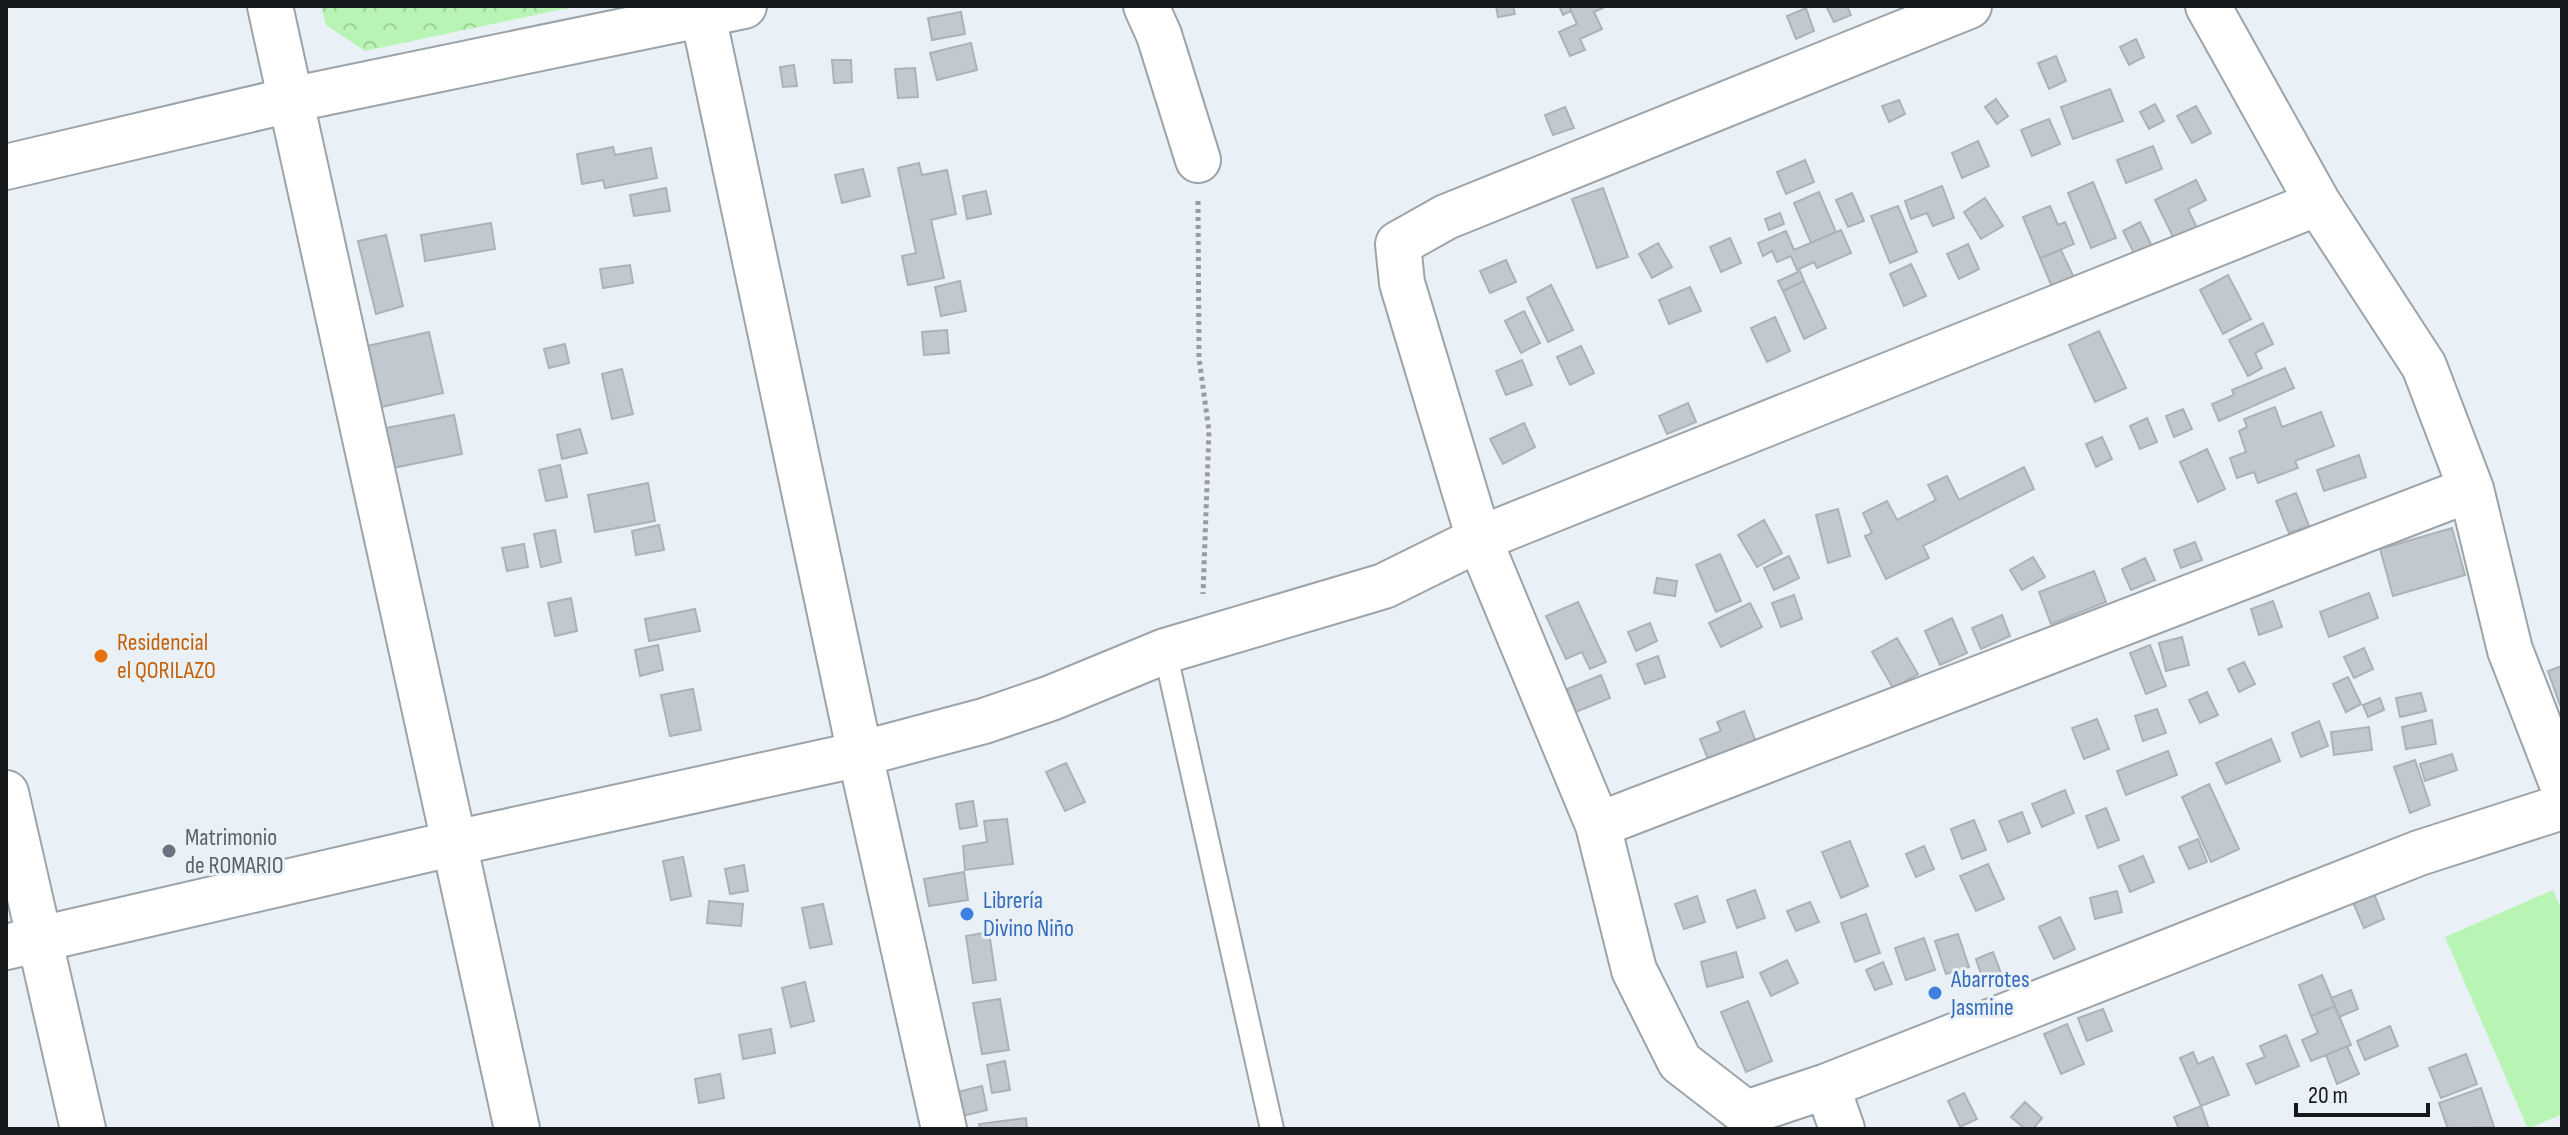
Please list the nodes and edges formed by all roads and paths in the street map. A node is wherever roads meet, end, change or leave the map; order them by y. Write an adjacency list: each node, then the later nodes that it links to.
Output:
1 (270, 6): 6 (street)
2 (1146, 6): 7 (street)
3 (1969, 6): 11 (street)
4 (2208, 6): 9 (street)
5 (716, 9): 6 (street); 13 (street)
6 (290, 100): 8 (street); 18 (street)
7 (1198, 160): 12 (path)
8 (6, 167)
9 (2318, 203): 10 (street); 11 (street)
10 (2471, 489): 14 (street); 17 (street)
11 (1479, 539): 12 (street); 17 (street)
12 (1183, 645): 13 (street); 24 (lane)
13 (860, 754): 18 (street); 23 (street)
14 (2562, 784)
15 (6, 793): 19 (street)
16 (2562, 807): 20 (street)
17 (1598, 825): 20 (street)
18 (455, 843): 19 (street); 22 (street)
19 (22, 943): 21 (street)
20 (1827, 1086): 25 (street)
21 (83, 1129)
22 (517, 1129)
23 (944, 1129)
24 (1272, 1129)
25 (1842, 1129)

